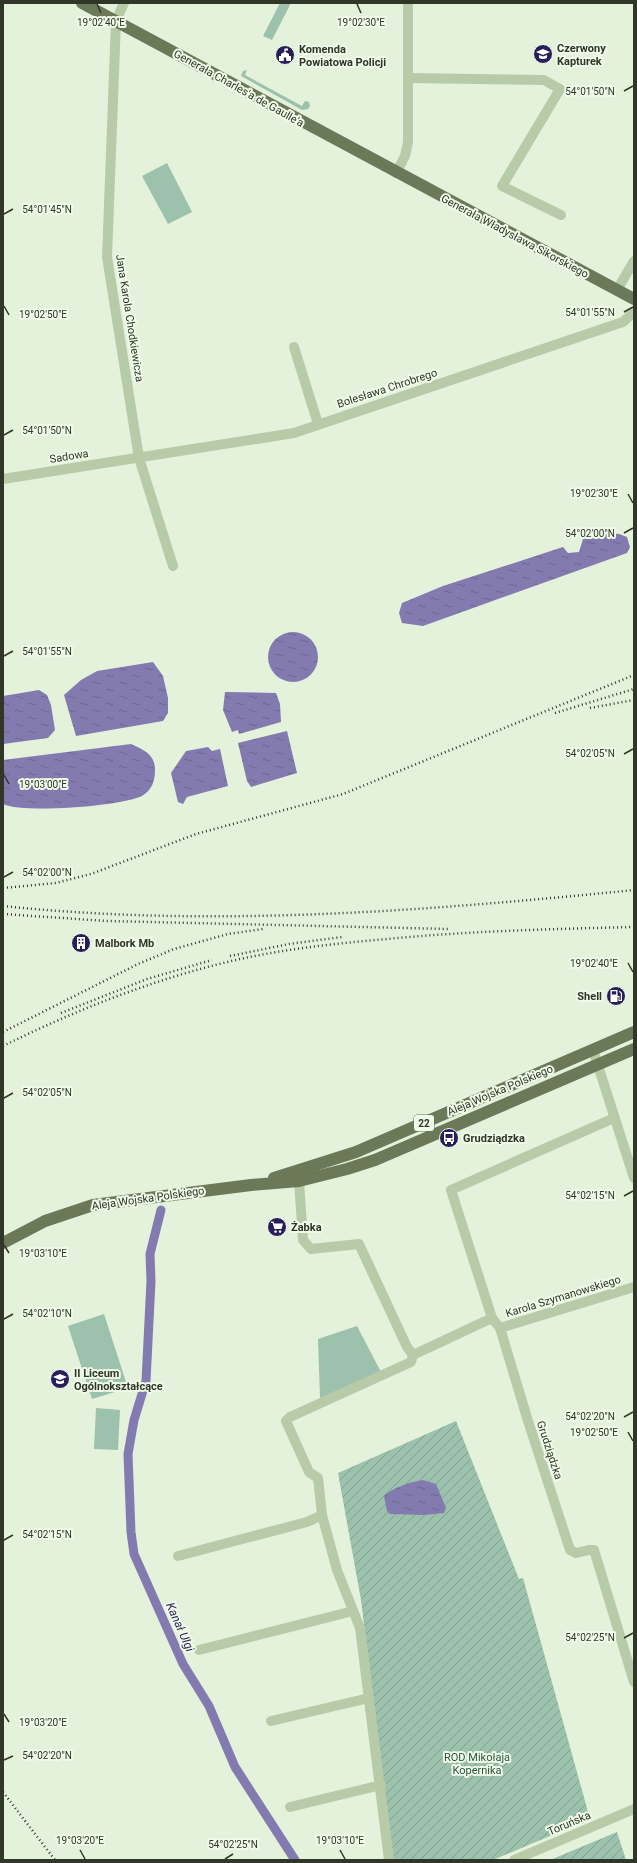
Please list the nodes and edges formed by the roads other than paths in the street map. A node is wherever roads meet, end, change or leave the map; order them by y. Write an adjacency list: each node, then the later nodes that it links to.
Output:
1 (82, 3): 4 (main road, Generała Charles'a de Gaulle'a)
2 (124, 3): 4 (street)
3 (408, 3): 5 (street)
4 (116, 21): 6 (main road, Generała Charles'a de Gaulle'a); 14 (street, Jana Karola Chodkiewicza)
5 (409, 78): 6 (street); 7 (street)
6 (396, 172): 9 (main road, Generała Władysława Sikorskiego)
7 (561, 215)
8 (634, 261): 9 (street)
9 (617, 290): 10 (main road, Generała Władysława Sikorskiego)
10 (634, 299)
11 (634, 312): 13 (street, Bolesława Chrobrego)
12 (294, 347): 13 (street)
13 (318, 424): 14 (street, Bolesława Chrobrego)
14 (139, 458): 15 (street, Sadowa); 16 (street, Jana Karola Chodkiewicza)
15 (3, 479)
16 (173, 566)
17 (634, 1032): 19 (main road, Aleja Wojska Polskiego / 22)
18 (634, 1049): 20 (main road, Aleja Wojska Polskiego / 22)
19 (593, 1050): 20 (street); 24 (main road, Aleja Wojska Polskiego / 22)
20 (598, 1065): 21 (street); 23 (main road, Aleja Wojska Polskiego / 22)
21 (614, 1118): 22 (street); 27 (street, Grudziądzka)
22 (634, 1178)
23 (299, 1181): 24 (main road, Aleja Wojska Polskiego / 22); 29 (street)
24 (251, 1184): 25 (main road, Aleja Wojska Polskiego / 22)
25 (3, 1243)
26 (634, 1287): 28 (street, Karola Szymanowskiego)
27 (492, 1318): 28 (street, Grudziądzka); 29 (street)
28 (500, 1328): 34 (street, Grudziądzka)
29 (413, 1356): 30 (street)
30 (322, 1515): 31 (street); 32 (street)
31 (178, 1556)
32 (353, 1611): 33 (street); 35 (street)
33 (199, 1650)
34 (634, 1682)
35 (369, 1698): 36 (street); 37 (street)
36 (271, 1721)
37 (381, 1785): 38 (street); 40 (street)
38 (290, 1807)
39 (634, 1808): 41 (street, Toruńska)
40 (389, 1860)
41 (514, 1860)

